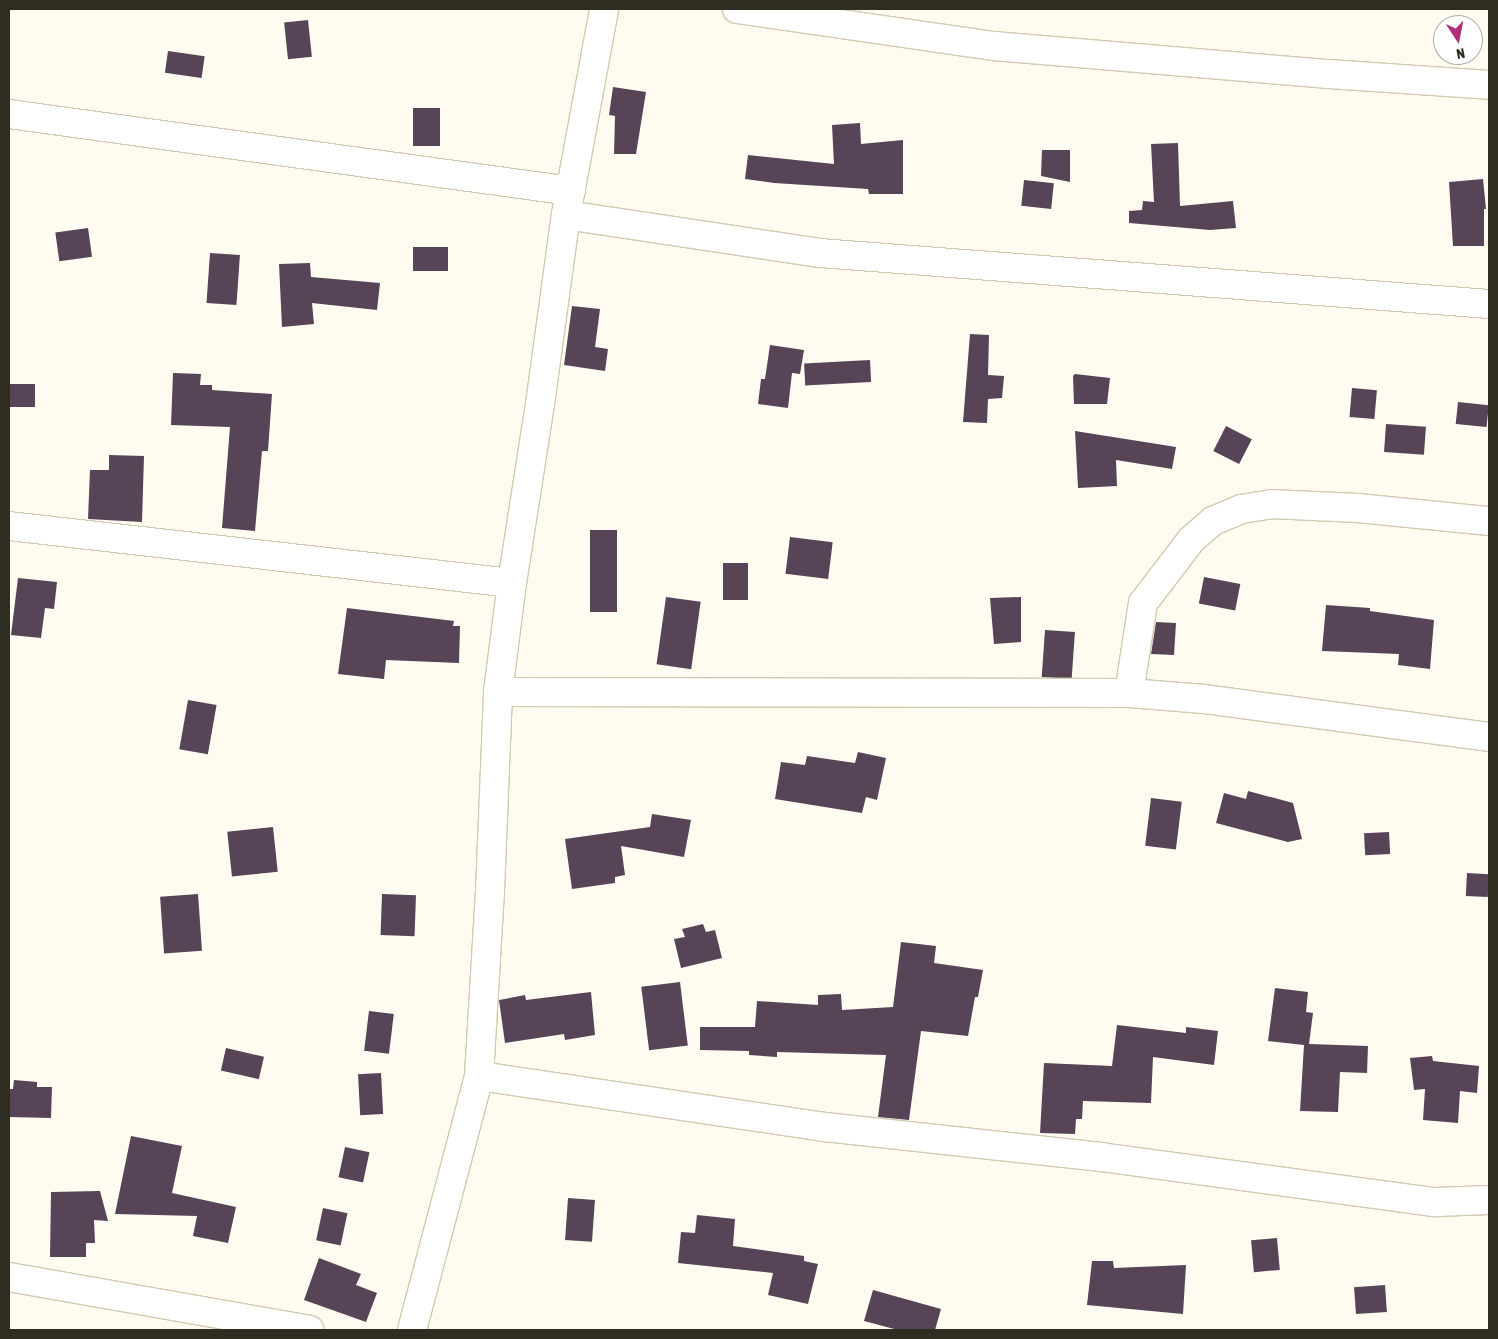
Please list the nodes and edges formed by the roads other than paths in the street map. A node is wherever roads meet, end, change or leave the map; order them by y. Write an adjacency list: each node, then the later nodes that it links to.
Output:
1 (604, 9): 5 (street)
2 (736, 9): 3 (street)
3 (1489, 85)
4 (9, 114): 5 (street)
5 (569, 203): 6 (street); 9 (street)
6 (1489, 304)
7 (1489, 521): 11 (street)
8 (9, 526): 9 (street)
9 (512, 583): 10 (street)
10 (498, 692): 11 (street); 13 (street)
11 (1129, 693): 12 (street)
12 (1489, 737)
13 (479, 1076): 14 (street); 17 (street)
14 (1489, 1200)
15 (9, 1277): 16 (street)
16 (308, 1330)
17 (412, 1330)

